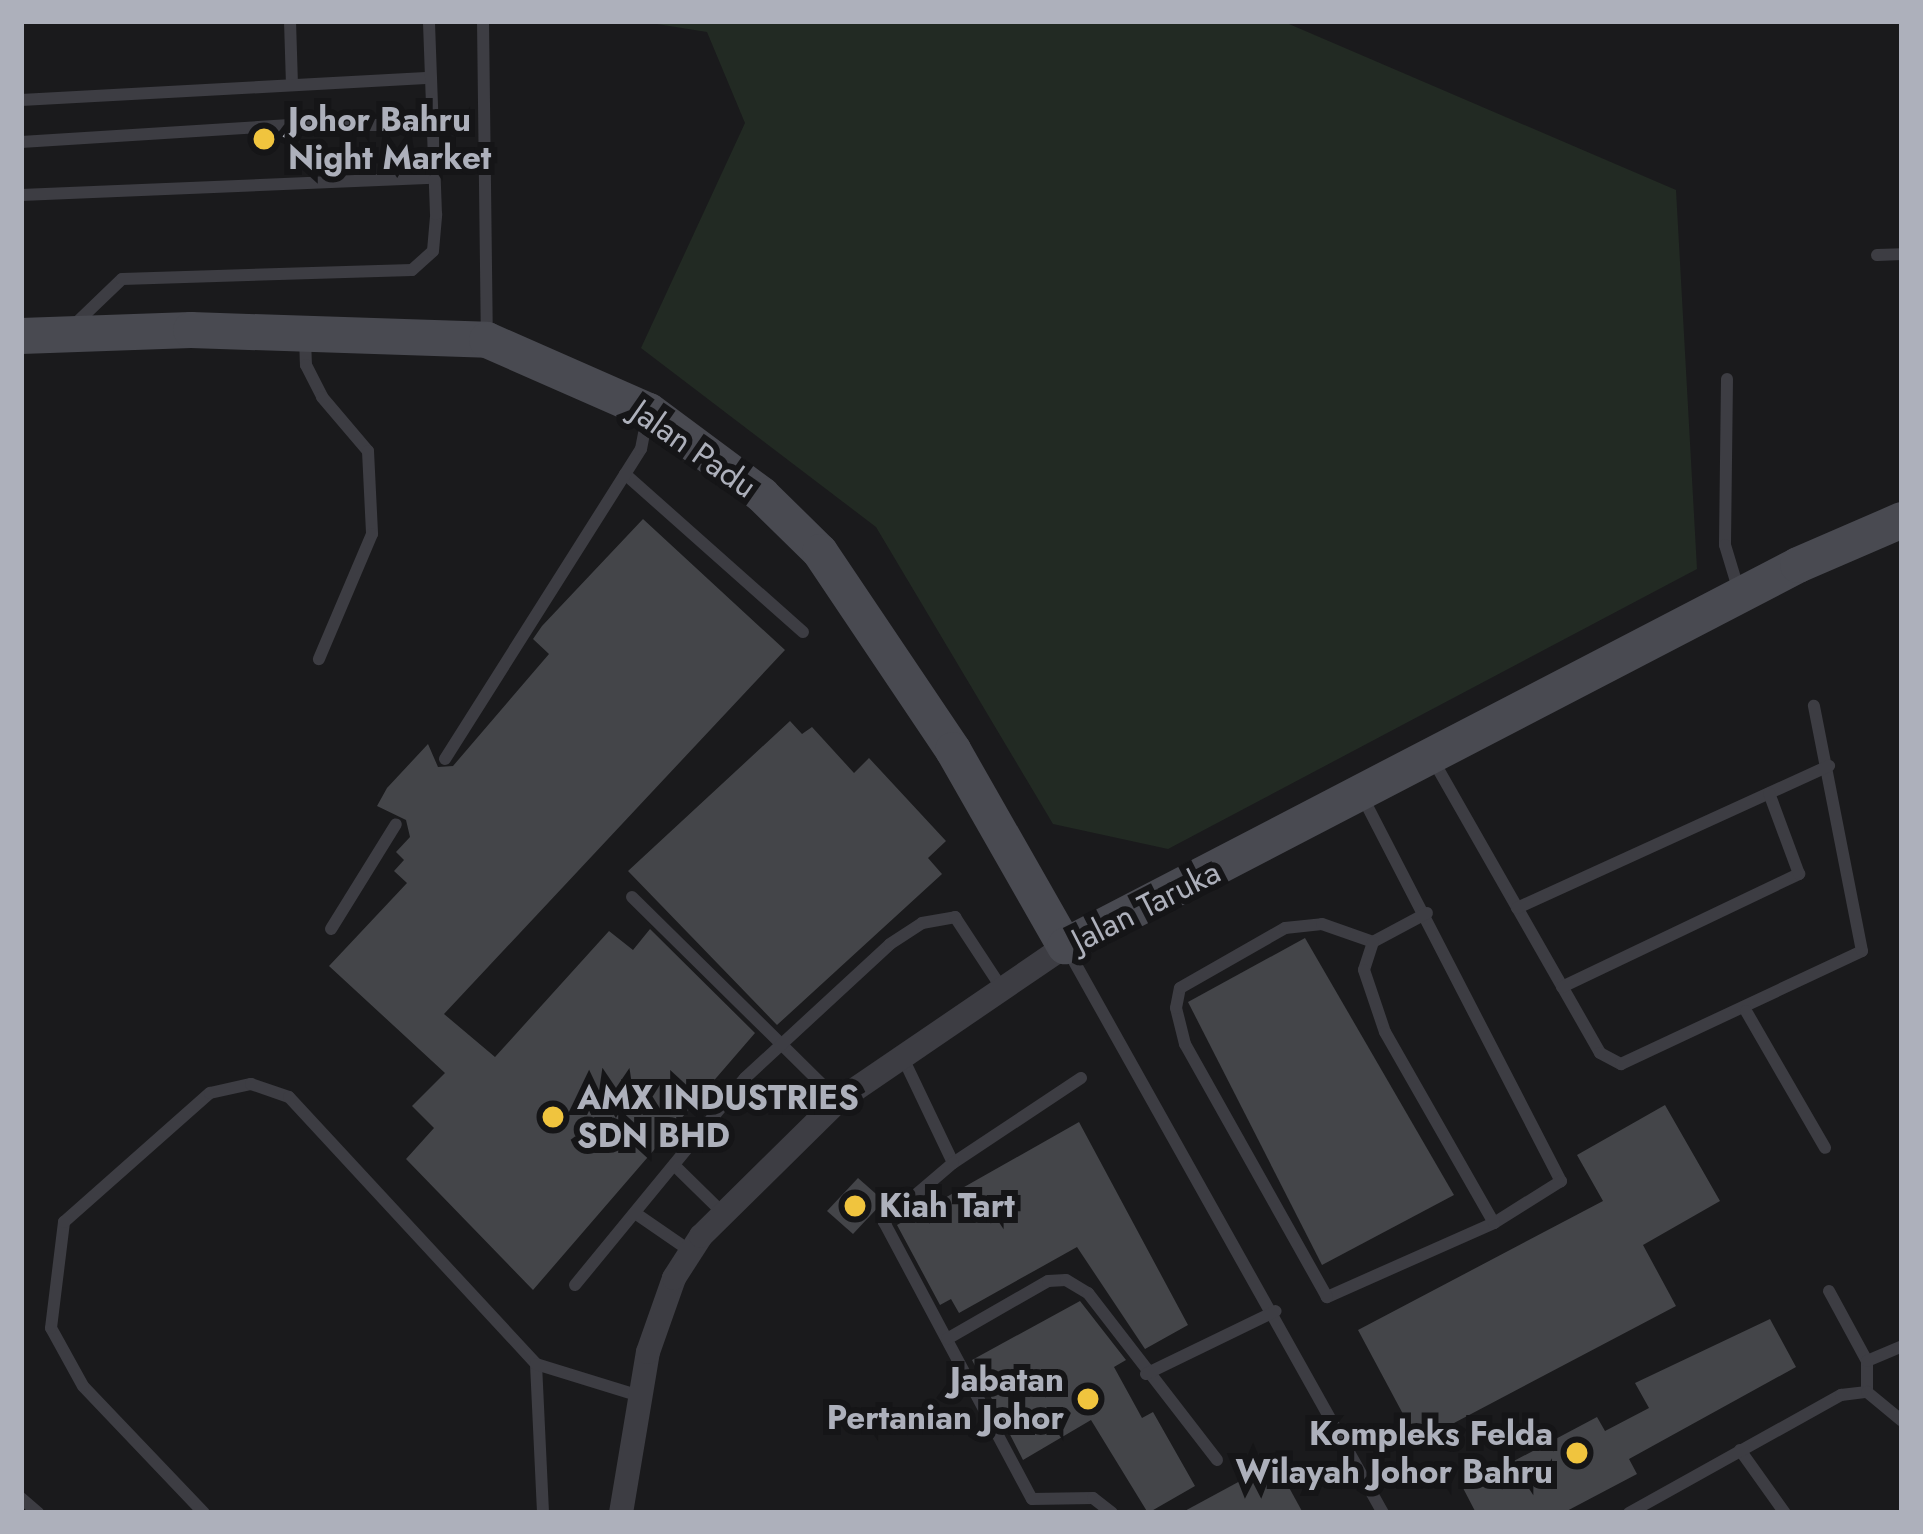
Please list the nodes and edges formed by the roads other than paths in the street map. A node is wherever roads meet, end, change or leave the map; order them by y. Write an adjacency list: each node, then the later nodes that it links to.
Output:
1 (290, 21): 5 (lane)
2 (430, 21): 4 (lane)
3 (483, 21): 16 (lane)
4 (430, 78): 5 (lane); 7 (lane)
5 (292, 85): 6 (lane)
6 (21, 100)
7 (430, 125): 8 (lane); 9 (lane)
8 (21, 142)
9 (434, 178): 10 (lane); 14 (lane)
10 (21, 195)
11 (1902, 254): 12 (lane)
12 (1877, 255)
13 (305, 331): 14 (street, Jalan Padu); 16 (street, Jalan Padu); 23 (lane)
14 (64, 335): 15 (street, Jalan Padu)
15 (21, 336)
16 (488, 340): 18 (street, Jalan Padu)
17 (1726, 380): 21 (lane)
18 (649, 411): 19 (lane); 36 (street, Jalan Padu)
19 (625, 474): 22 (lane); 26 (lane)
20 (1902, 520): 21 (street, Jalan Taruka)
21 (1740, 595): 25 (street, Jalan Taruka)
22 (803, 632)
23 (319, 658)
24 (1814, 706): 27 (lane)
25 (1432, 758): 28 (street, Jalan Taruka); 32 (lane)
26 (445, 759)
27 (1829, 766): 29 (lane); 39 (lane)
28 (1360, 794): 33 (lane); 36 (street, Jalan Taruka)
29 (1769, 794): 32 (lane); 38 (lane)
30 (396, 824): 34 (lane)
31 (632, 897): 40 (lane)
32 (1517, 908): 38 (lane)
33 (1427, 913): 35 (lane); 49 (lane)
34 (331, 929)
35 (1373, 942): 49 (lane); 49 (lane)
36 (1066, 946): 37 (street, Jalan Taruka); 53 (lane)
37 (1000, 987): 40 (lane); 41 (street, Jalan Taruka)
38 (1562, 987): 39 (lane)
39 (1746, 1011): 44 (lane)
40 (783, 1040): 43 (lane); 46 (lane)
41 (903, 1058): 43 (street, Jalan Taruka); 45 (lane)
42 (1082, 1078): 45 (lane)
43 (838, 1101): 47 (street, Jalan Taruka)
44 (1825, 1148)
45 (953, 1163): 54 (lane)
46 (674, 1165): 47 (lane); 48 (lane)
47 (722, 1211): 50 (street, Jalan Taruka)
48 (634, 1213): 50 (lane); 51 (lane)
49 (1494, 1222)
50 (690, 1251): 60 (street, Jalan Taruka)
51 (575, 1285)
52 (1829, 1291): 56 (lane)
53 (1276, 1311): 58 (lane); 70 (lane)
54 (947, 1339): 58 (lane); 69 (lane)
55 (1902, 1346): 56 (lane)
56 (1867, 1361): 59 (lane)
57 (536, 1364): 60 (lane); 66 (lane); 67 (lane)
58 (1146, 1374): 63 (lane)
59 (1867, 1392): 61 (lane); 62 (lane)
60 (637, 1394): 68 (street, Jalan Taruka)
61 (1902, 1421)
62 (1740, 1450): 71 (lane); 72 (lane)
63 (1217, 1460)
64 (21, 1498): 65 (lane)
65 (38, 1513)
66 (204, 1513)
67 (543, 1513)
68 (621, 1513)
69 (1112, 1513)
70 (1383, 1513)
71 (1628, 1513)
72 (1785, 1513)

